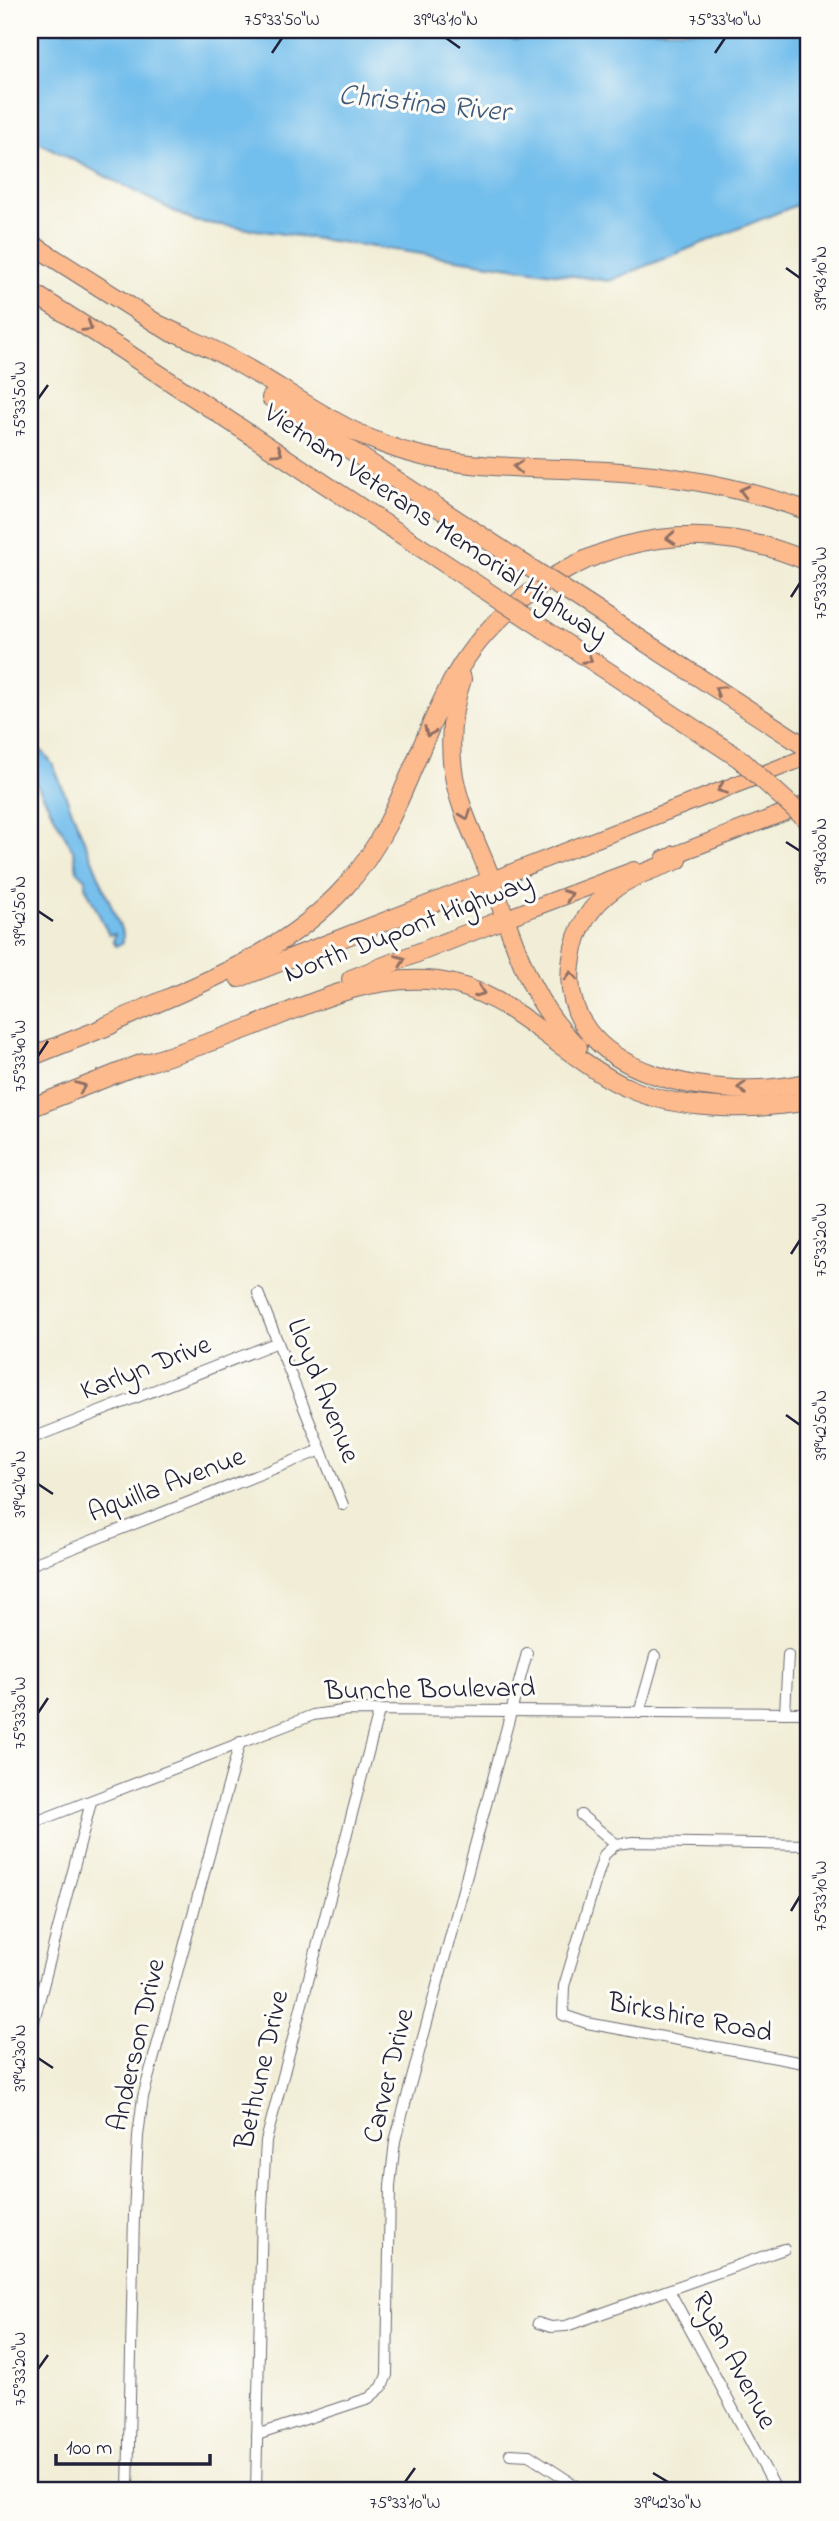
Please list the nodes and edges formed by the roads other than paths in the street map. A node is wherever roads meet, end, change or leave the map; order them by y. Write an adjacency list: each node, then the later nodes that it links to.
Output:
1 (30, 243): 3 (highway, Vietnam Veterans Memorial Highway)
2 (30, 291): 9 (highway, Vietnam Veterans Memorial Highway, one-way to 9, bridge)
3 (162, 326): 4 (highway, one-way to 3); 7 (highway, Vietnam Veterans Memorial Highway, one-way to 3, bridge)
4 (809, 511)
5 (809, 562): 6 (highway, one-way to 6)
6 (488, 632): 13 (highway, one-way to 13); 15 (highway, one-way to 15)
7 (809, 749)
8 (809, 756): 13 (main road, North Dupont Highway, one-way to 13)
9 (740, 759): 10 (highway, Vietnam Veterans Memorial Highway, bridge); 11 (highway, bridge)
10 (809, 804): 12 (main road, North Dupont Highway)
11 (809, 822)
12 (675, 855): 14 (main road, North Dupont Highway, one-way to 12); 18 (highway, one-way to 12)
13 (492, 880): 14 (highway); 15 (highway, North Dupont Highway)
14 (504, 919): 17 (highway, North Dupont Highway, one-way to 14); 19 (highway)
15 (100, 1029): 16 (highway, North Dupont Highway)
16 (30, 1057)
17 (133, 1067): 19 (highway, one-way to 19); 21 (highway, North Dupont Highway, one-way to 17)
18 (809, 1082)
19 (675, 1101): 20 (highway)
20 (809, 1101)
21 (30, 1108)
22 (258, 1293): 23 (street, Lloyd Avenue)
23 (278, 1342): 24 (street, Karlyn Drive); 25 (street, Lloyd Avenue)
24 (30, 1438)
25 (321, 1450): 26 (street, Lloyd Avenue); 27 (street, Aquilla Avenue)
26 (343, 1505)
27 (30, 1565)
28 (527, 1653): 32 (street, Carver Drive)
29 (655, 1656): 33 (street)
30 (788, 1656): 34 (street)
31 (379, 1711): 32 (street, Bunche Boulevard); 36 (street, Bunche Boulevard); 47 (street, Bethune Drive)
32 (510, 1712): 33 (street, Bunche Boulevard); 47 (street, Carver Drive)
33 (639, 1713): 34 (street, Bunche Boulevard)
34 (785, 1713): 35 (street, Bunche Boulevard)
35 (809, 1713)
36 (240, 1742): 37 (street, Bunche Boulevard); 49 (street, Anderson Drive)
37 (91, 1802): 39 (street, Bunche Boulevard); 42 (street)
38 (581, 1815): 40 (street)
39 (30, 1824)
40 (616, 1844): 41 (street); 43 (street, Birkshire Road)
41 (809, 1845)
42 (30, 2036)
43 (809, 2064)
44 (785, 2249): 45 (street, Ryan Avenue)
45 (669, 2290): 46 (street, Ryan Avenue); 52 (street, Ryan Avenue)
46 (538, 2323)
47 (257, 2435): 50 (street, Bethune Drive)
48 (510, 2454): 51 (street)
49 (128, 2491)
50 (256, 2491)
51 (584, 2491)
52 (777, 2491)

